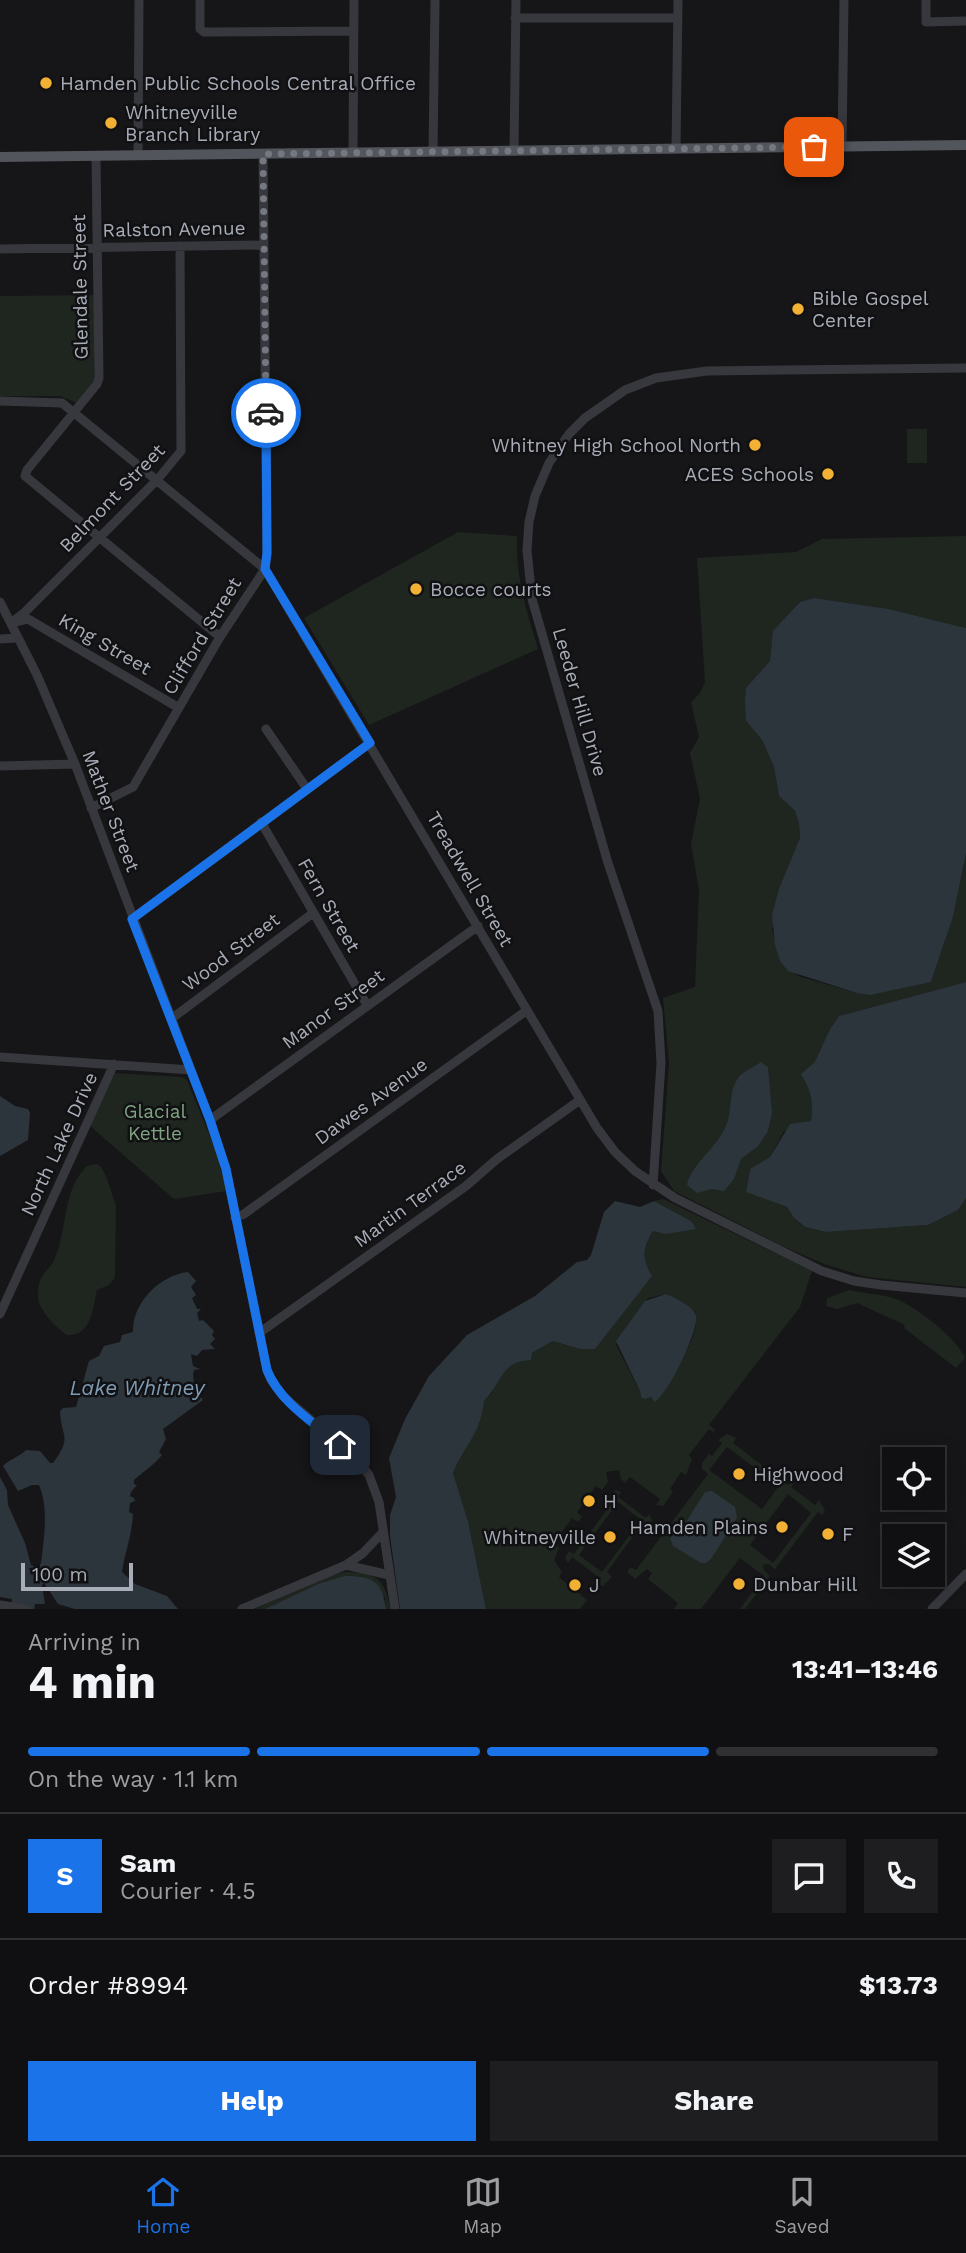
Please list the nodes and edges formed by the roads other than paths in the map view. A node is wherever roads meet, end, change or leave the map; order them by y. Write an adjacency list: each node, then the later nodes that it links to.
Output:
1 (139, 0): 20 (street)
2 (200, 0): 12 (street)
3 (354, 0): 12 (street)
4 (435, 0): 17 (street)
5 (516, 0): 9 (street)
6 (678, 0): 10 (street)
7 (844, 0): 14 (street)
8 (926, 0): 11 (street)
9 (515, 18): 10 (street); 16 (street)
10 (678, 18): 15 (street)
11 (966, 21)
12 (354, 31): 18 (street)
13 (966, 145): 14 (main road)
14 (842, 147): 15 (main road)
15 (676, 148): 16 (main road)
16 (514, 151): 17 (main road)
17 (433, 152): 18 (main road)
18 (353, 153): 19 (main road)
19 (263, 154): 20 (main road); 23 (street, Clifford Street)
20 (138, 155): 21 (main road)
21 (96, 156): 22 (main road); 26 (street, Glendale Street)
22 (0, 158)
23 (264, 245): 24 (street, Ralston Avenue); 32 (street, Clifford Street)
24 (180, 246): 26 (street, Ralston Avenue); 30 (street, Belmont Street)
25 (0, 248): 26 (street, Ralston Avenue)
26 (97, 248): 29 (street, Glendale Street)
27 (966, 368): 57 (street, Leeder Hill Drive)
28 (0, 401): 29 (street, Treadwell Street)
29 (74, 413): 30 (street, Treadwell Street); 31 (street, Glendale Street)
30 (157, 480): 31 (street, Belmont Street); 32 (street, Treadwell Street)
31 (100, 538): 34 (street, Belmont Street); 35 (street)
32 (265, 569): 35 (street, Clifford Street); 40 (street, Treadwell Street)
33 (0, 602): 34 (street, Mather Street)
34 (11, 623): 36 (street, Mather Street); 38 (street, King Street)
35 (220, 637): 38 (street, Clifford Street)
36 (18, 638): 37 (street); 41 (street, Mather Street)
37 (0, 639)
38 (178, 708): 44 (street, Clifford Street)
39 (266, 729): 43 (street)
40 (370, 743): 43 (street); 48 (street, Treadwell Street)
41 (75, 764): 42 (street); 44 (street, Mather Street)
42 (0, 766)
43 (307, 789): 45 (street)
44 (91, 808): 47 (street, Mather Street)
45 (261, 822): 46 (street, Fern Street); 47 (street)
46 (313, 913): 49 (street, Fern Street); 51 (street, Wood Street)
47 (132, 919): 51 (street, Mather Street)
48 (478, 926): 49 (street, Manor Street); 50 (street, Treadwell Street)
49 (367, 1005): 56 (street, Manor Street)
50 (526, 1011): 55 (street, Treadwell Street); 58 (street, Dawes Avenue)
51 (171, 1019): 54 (street, Mather Street)
52 (0, 1057): 53 (street)
53 (114, 1064): 54 (street); 60 (street, North Lake Drive)
54 (191, 1070): 56 (street, Mather Street)
55 (580, 1100): 57 (street, Treadwell Street); 61 (street, Martin Terrace)
56 (210, 1120): 58 (street, Mather Street)
57 (653, 1185): 59 (street, Treadwell Street)
58 (235, 1218): 61 (street, Mather Street)
59 (966, 1293)
60 (0, 1314)
61 (259, 1333): 62 (street, Mather Street)
62 (383, 1532): 63 (street); 65 (street, Mather Street)
63 (346, 1565): 65 (street); 69 (street)
64 (966, 1574): 70 (street)
65 (389, 1576): 67 (street, Mather Street)
66 (0, 1605): 68 (street)
67 (394, 1605)
68 (26, 1609)
69 (242, 1609)
70 (932, 1609)

